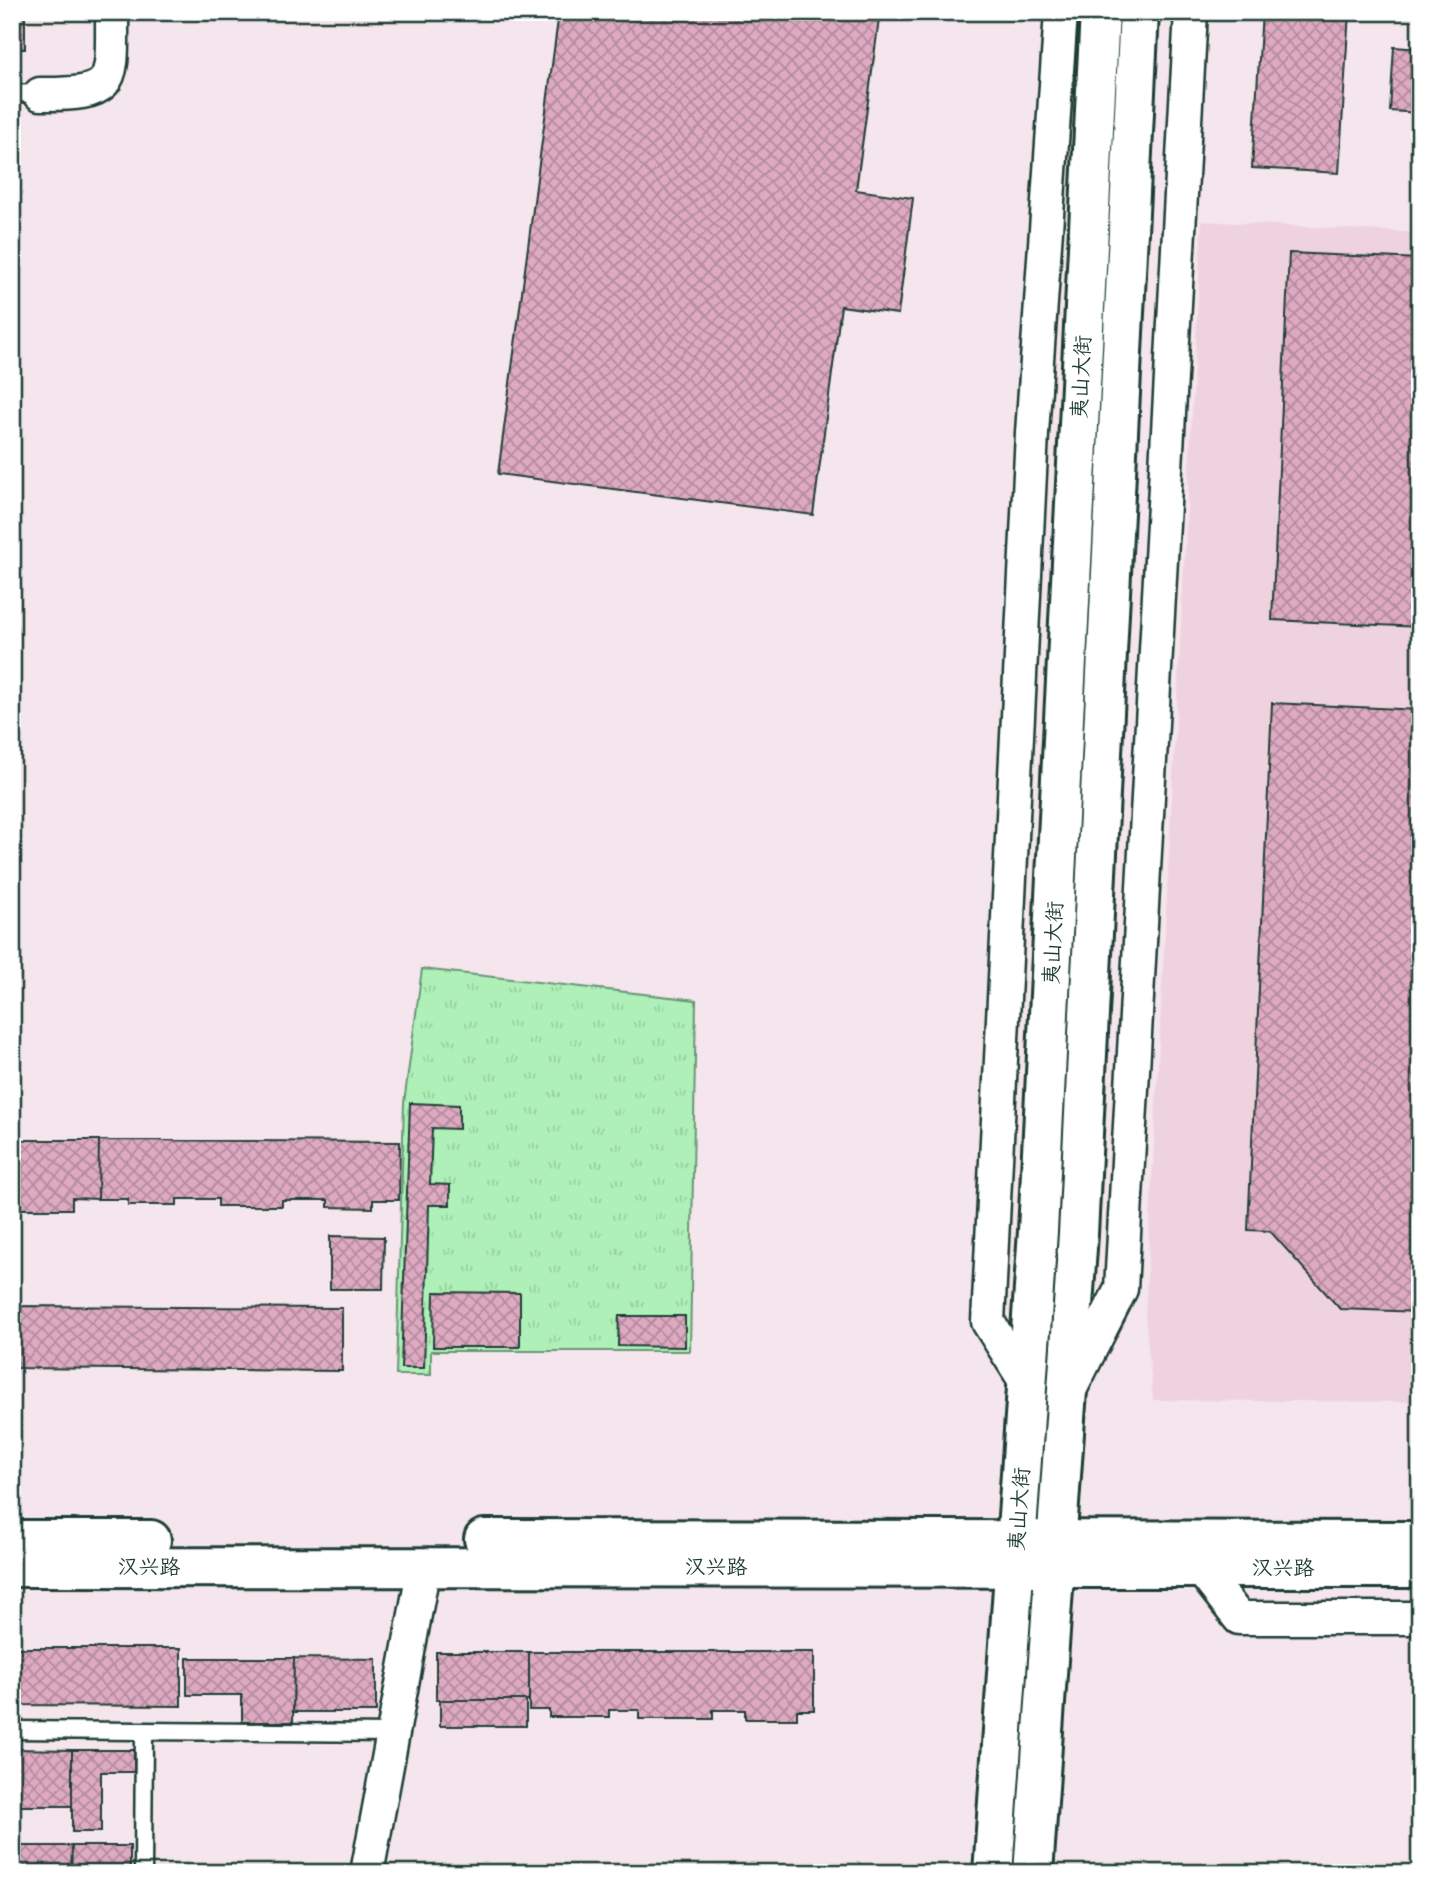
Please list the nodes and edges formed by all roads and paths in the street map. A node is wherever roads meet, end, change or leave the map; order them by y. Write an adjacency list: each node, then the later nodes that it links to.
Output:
1 (112, 12): 6 (street)
2 (1061, 12): 7 (street)
3 (1100, 12): 7 (main road, 夷山大街)
4 (1139, 12): 8 (main road, 夷山大街)
5 (1191, 12): 8 (street)
6 (26, 94)
7 (1027, 1384): 11 (main road, 夷山大街)
8 (1067, 1398): 12 (main road, 夷山大街)
9 (12, 1540): 11 (main road, 汉兴路)
10 (1420, 1541): 12 (main road, 汉兴路)
11 (1016, 1554): 12 (main road, 汉兴路); 13 (main road, 汉兴路); 23 (main road, 夷山大街)
12 (1056, 1554): 15 (main road, 汉兴路); 24 (main road, 夷山大街)
13 (424, 1566): 14 (main road, 汉兴路); 20 (street)
14 (12, 1567)
15 (1200, 1567): 16 (main road, 汉兴路); 17 (street)
16 (1420, 1568)
17 (1420, 1618)
18 (12, 1730): 19 (lane)
19 (144, 1731): 20 (lane); 21 (lane)
20 (393, 1733): 22 (street)
21 (143, 1873)
22 (367, 1873)
23 (993, 1873)
24 (1033, 1873)

